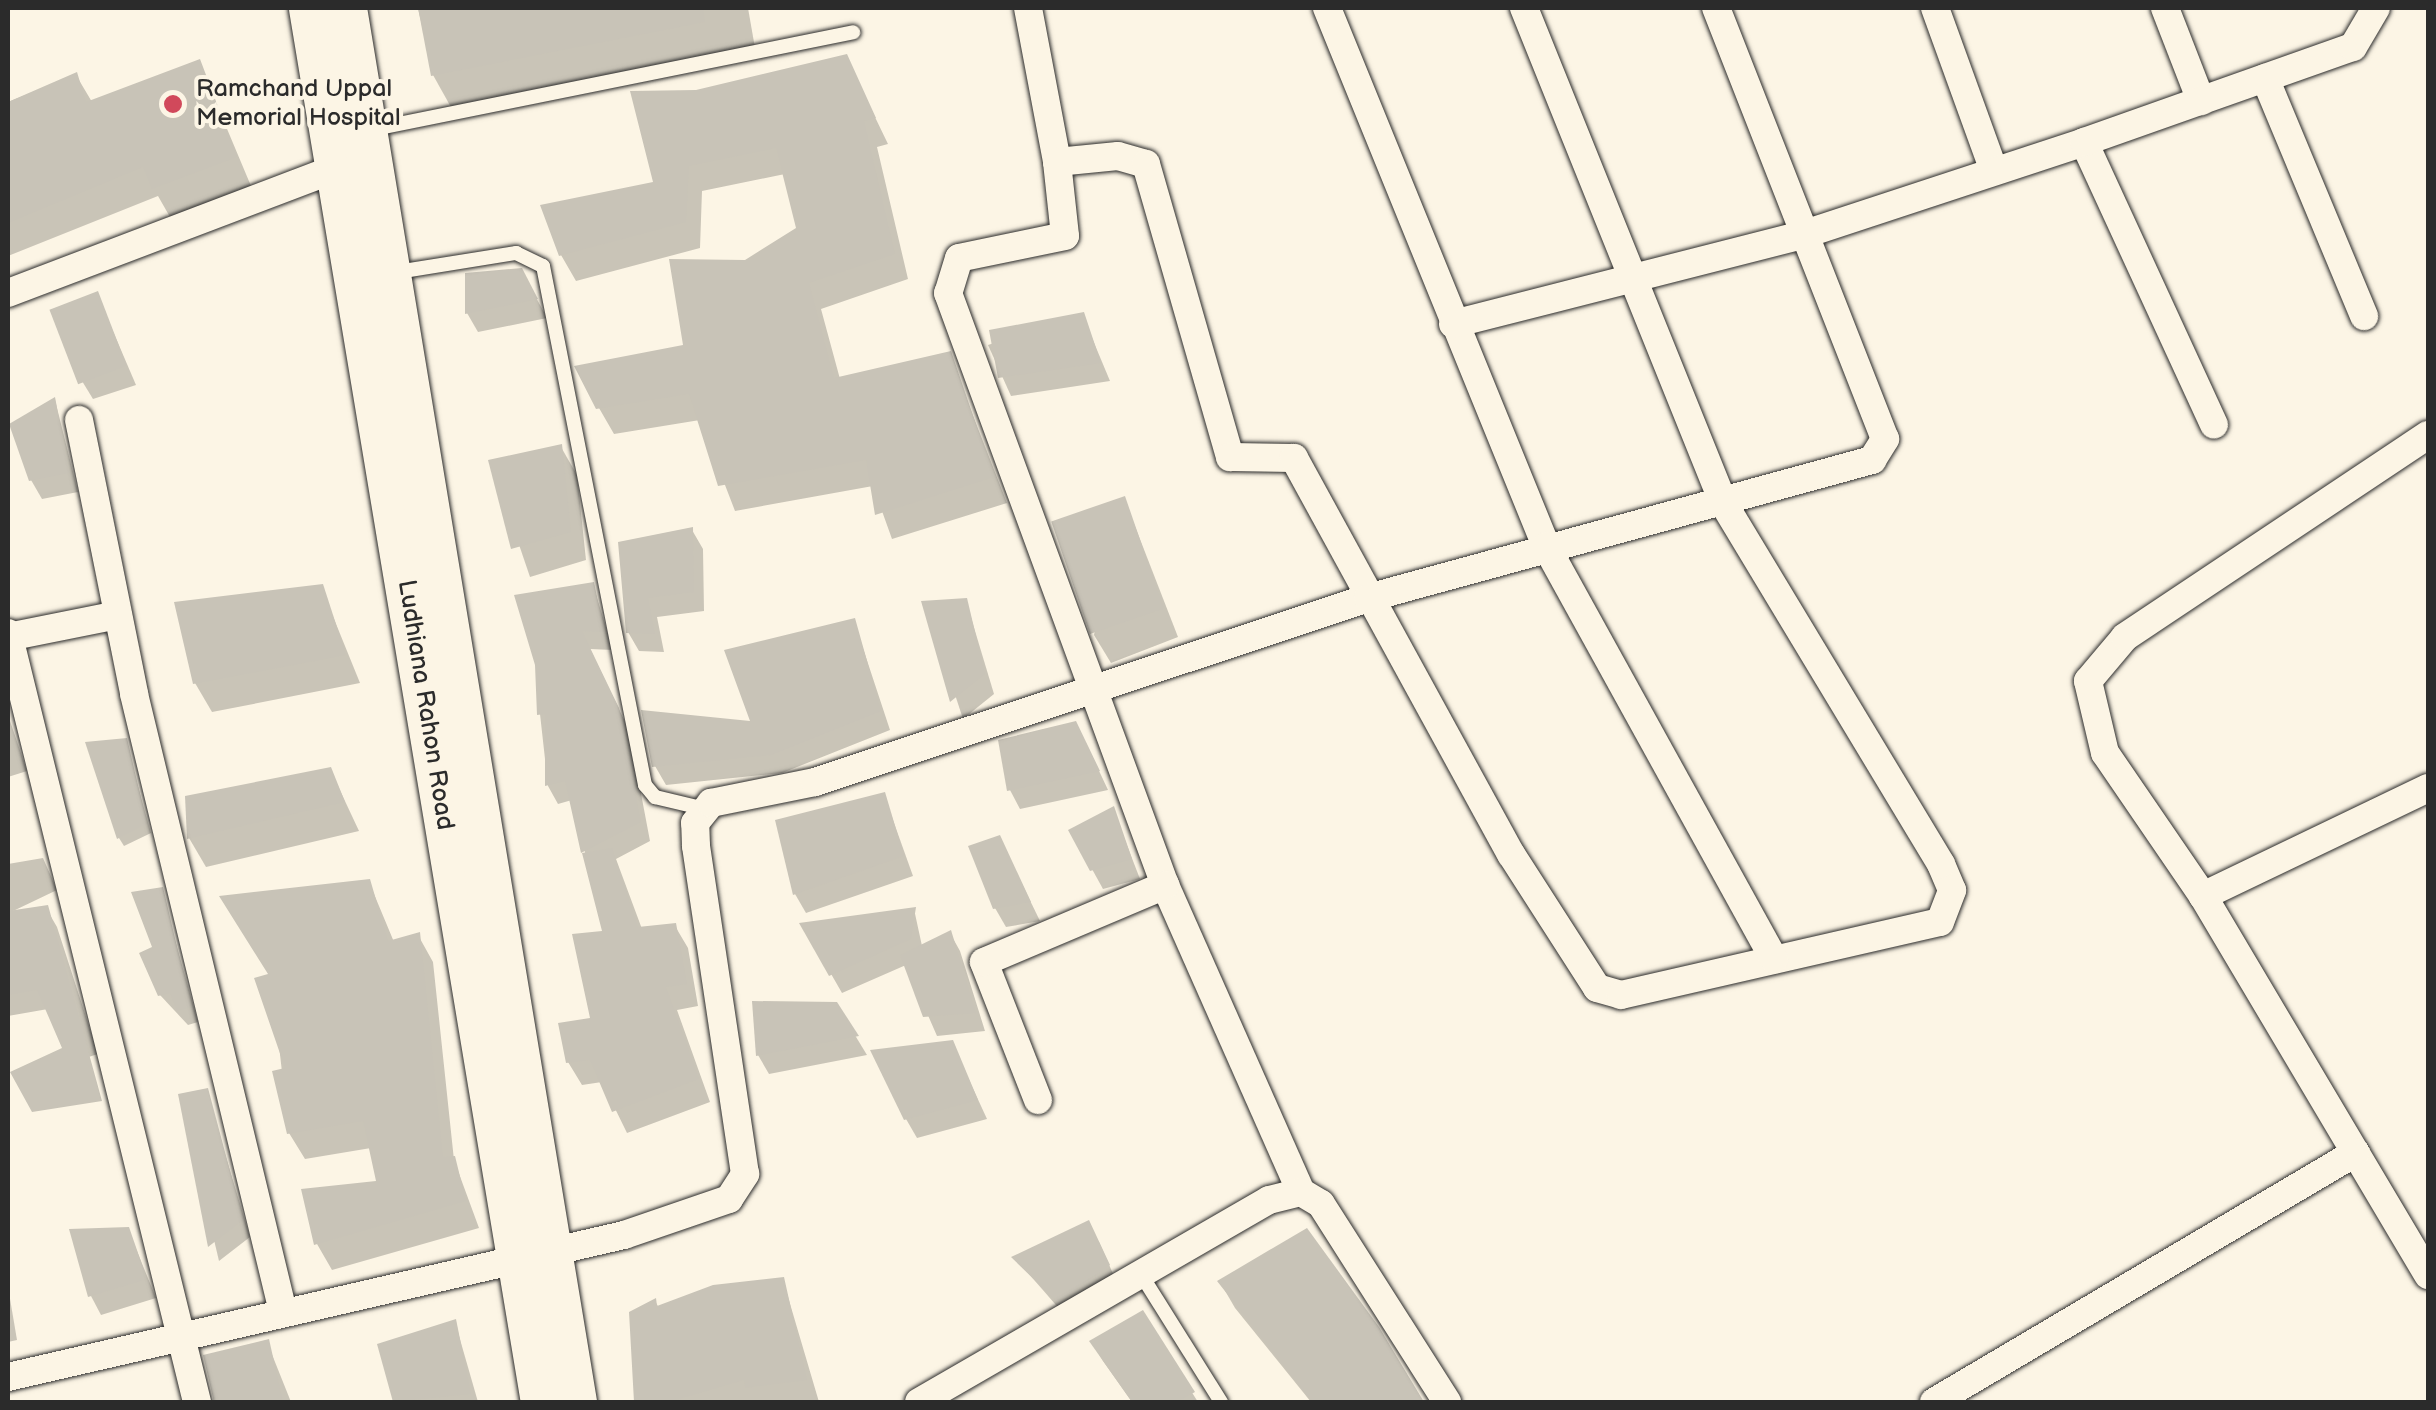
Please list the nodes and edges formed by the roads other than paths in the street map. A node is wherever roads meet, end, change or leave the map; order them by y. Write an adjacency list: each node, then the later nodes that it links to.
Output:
1 (311, 8): 14 (main road, Ludhiana Rahon Road)
2 (344, 8): 14 (main road, Ludhiana Rahon Road)
3 (1028, 8): 15 (street)
4 (1326, 8): 22 (street)
5 (1524, 8): 19 (street)
6 (1716, 8): 17 (street)
7 (1934, 8): 16 (street)
8 (2165, 8): 12 (street)
9 (2376, 8): 11 (street)
10 (853, 32): 14 (lane)
11 (2266, 78): 12 (street); 21 (street)
12 (2201, 101): 13 (street)
13 (2084, 142): 16 (street); 24 (street)
14 (357, 151): 18 (main road, Ludhiana Rahon Road); 20 (street); 40 (main road, Ludhiana Rahon Road)
15 (1058, 162): 28 (street); 31 (street)
16 (1994, 170): 17 (street)
17 (1805, 234): 19 (street); 26 (street)
18 (390, 273): 33 (lane); 40 (main road, Ludhiana Rahon Road)
19 (1633, 281): 22 (street); 26 (street)
20 (8, 292)
21 (2364, 316)
22 (1453, 324): 27 (street)
23 (79, 420): 29 (street)
24 (2214, 424)
25 (2428, 435): 35 (street)
26 (1723, 502): 27 (street); 36 (street)
27 (1546, 546): 28 (street); 36 (street)
28 (1368, 598): 31 (street); 36 (street)
29 (118, 615): 30 (street); 43 (street)
30 (8, 635): 44 (street)
31 (1091, 688): 33 (street); 34 (street)
32 (2428, 788): 35 (street)
33 (701, 808): 40 (street)
34 (1165, 885): 37 (street); 39 (street)
35 (2203, 896): 38 (street)
36 (1774, 959)
37 (1038, 1100)
38 (2356, 1152): 42 (street); 52 (street)
39 (1301, 1192): 41 (street); 51 (street)
40 (535, 1254): 43 (street); 48 (main road, Ludhiana Rahon Road); 49 (main road, Ludhiana Rahon Road)
41 (1142, 1276): 46 (street); 50 (lane)
42 (2428, 1276)
43 (284, 1312): 44 (street)
44 (182, 1336): 45 (street); 47 (street)
45 (8, 1377)
46 (930, 1400)
47 (197, 1402)
48 (542, 1402)
49 (574, 1402)
50 (1221, 1402)
51 (1447, 1402)
52 (1934, 1402)

